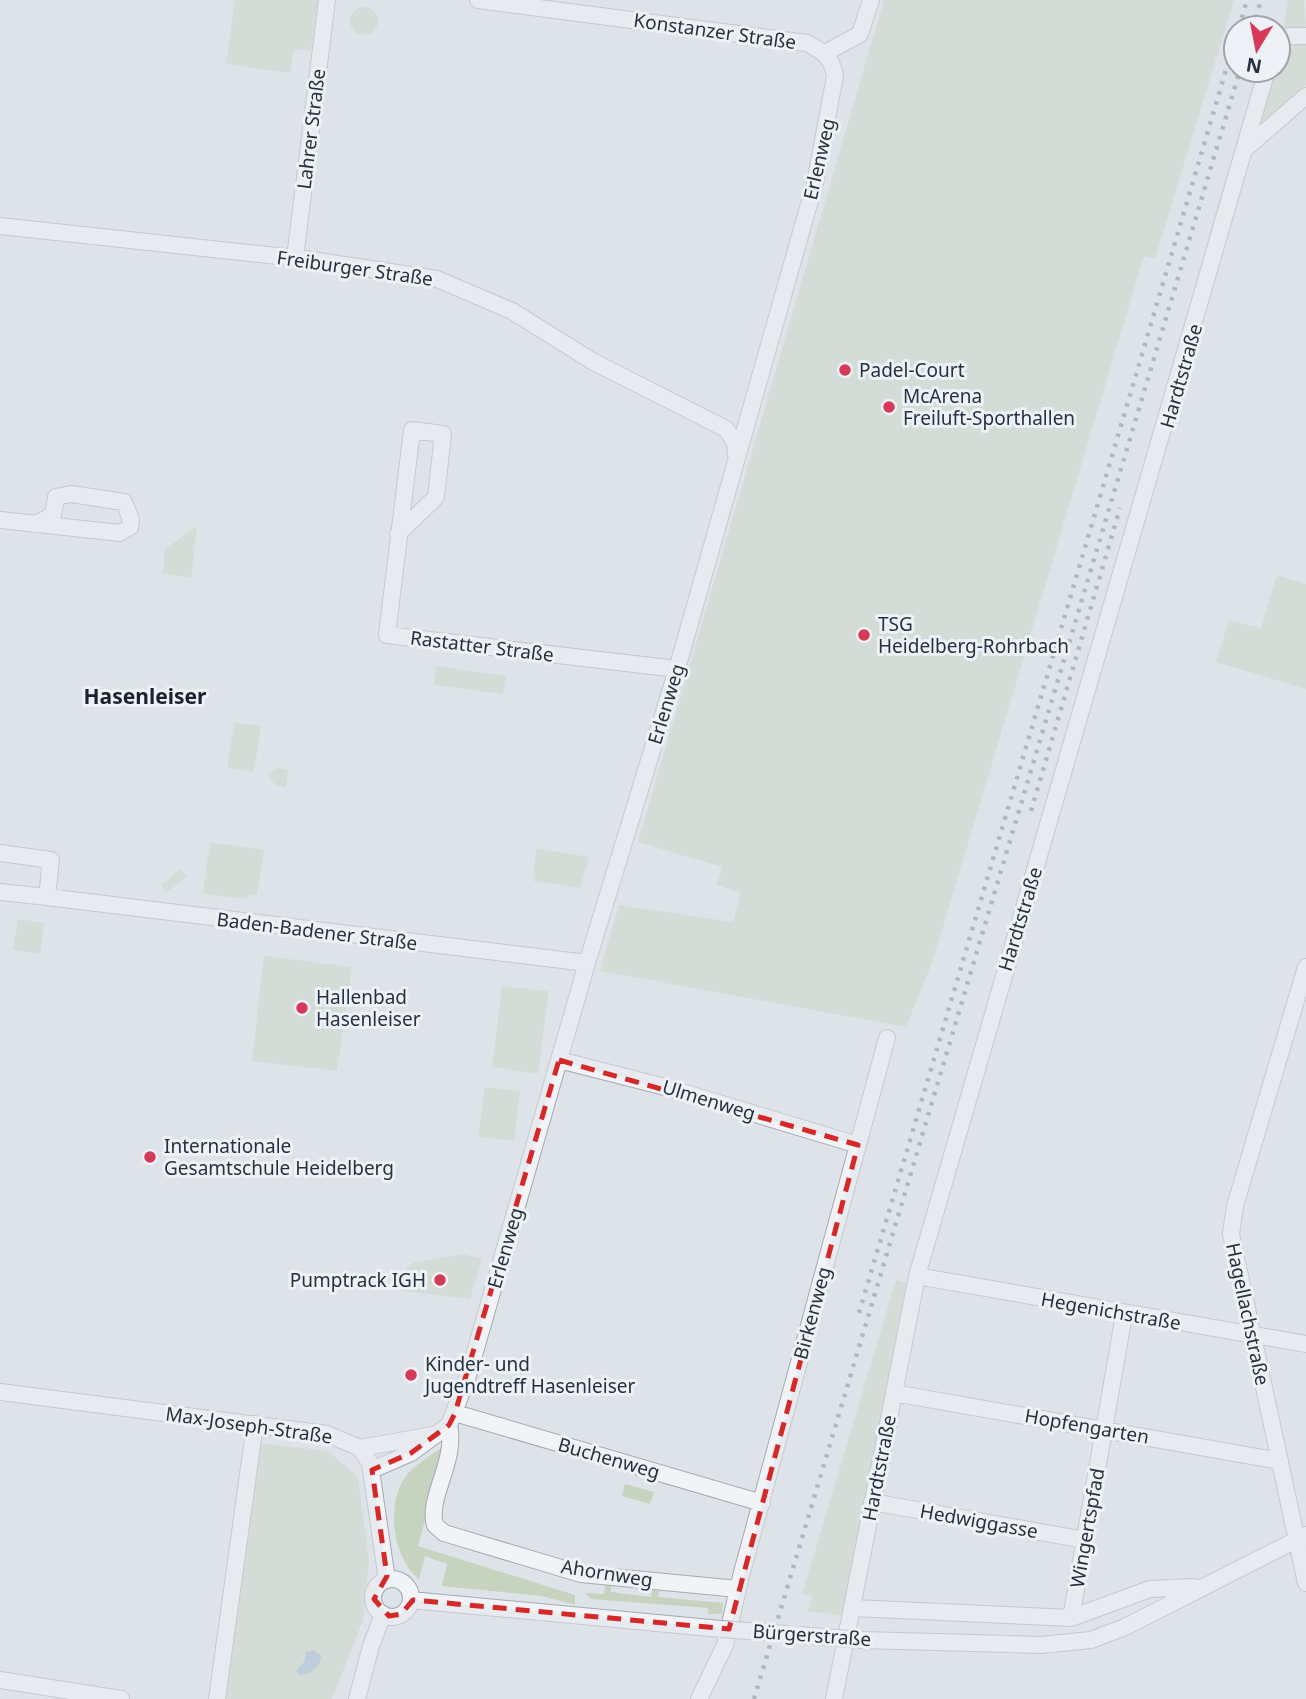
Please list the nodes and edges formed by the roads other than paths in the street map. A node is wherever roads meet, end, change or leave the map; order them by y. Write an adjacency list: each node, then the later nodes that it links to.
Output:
1 (327, 0): 10 (street, Lahrer Straße)
2 (478, 0): 4 (street, Konstanzer Straße)
3 (871, 0): 5 (street)
4 (522, 2): 5 (street, Konstanzer Straße)
5 (825, 53): 11 (street, Erlenweg)
6 (1263, 84): 8 (street, Hardtstraße)
7 (1306, 96): 8 (street)
8 (1245, 149): 24 (street, Hardtstraße)
9 (0, 226): 10 (street, Freiburger Straße)
10 (295, 258): 11 (street, Freiburger Straße)
11 (737, 460): 15 (street, Erlenweg)
12 (0, 520): 13 (street)
13 (36, 524): 13 (street)
14 (398, 534): 14 (street, Rastatter Straße); 15 (street, Rastatter Straße)
15 (677, 669): 19 (street, Erlenweg)
16 (0, 853): 18 (street)
17 (0, 892): 18 (street, Baden-Badener Straße)
18 (47, 897): 19 (street, Baden-Badener Straße)
19 (587, 963): 22 (street, Erlenweg)
20 (1306, 967): 26 (street, Hagellachstraße)
21 (887, 1038): 23 (street, Birkenweg)
22 (559, 1059): 23 (street, Ulmenweg); 30 (street, Erlenweg)
23 (858, 1144): 38 (street, Birkenweg)
24 (917, 1276): 25 (street, Hegenichstraße); 29 (street, Hardtstraße)
25 (1124, 1315): 26 (street, Hegenichstraße); 32 (street, Wingertspfad)
26 (1252, 1334): 27 (street, Hegenichstraße); 35 (street, Hagellachstraße)
27 (1306, 1344)
28 (0, 1392): 31 (street, Max-Joseph-Straße)
29 (894, 1393): 32 (street, Hopfengarten); 37 (street, Hardtstraße)
30 (452, 1419): 33 (street); 38 (street, Buchenweg); 39 (street, Erlenweg)
31 (255, 1424): 34 (street, Max-Joseph-Straße); 53 (street)
32 (1106, 1429): 35 (street, Hopfengarten); 41 (street, Wingertspfad)
33 (433, 1436): 34 (street); 36 (street)
34 (359, 1448): 36 (street, Max-Joseph-Straße)
35 (1280, 1461): 40 (street, Hagellachstraße)
36 (372, 1470): 42 (street, Max-Joseph-Straße)
37 (872, 1502): 41 (street, Hedwiggasse); 47 (street, Hardtstraße)
38 (762, 1503): 45 (street, Birkenweg)
39 (439, 1530): 45 (street, Ahornweg)
40 (1302, 1537): 43 (street, Hagellachstraße); 44 (street, Bürgerstraße)
41 (1085, 1540): 49 (street, Wingertspfad)
42 (387, 1580): 46 (street); 48 (street)
43 (1306, 1583)
44 (1200, 1586): 46 (street, Bürgerstraße, bridge); 49 (street, Bürgerstraße)
45 (738, 1589): 55 (street, Birkenweg)
46 (411, 1600): 48 (street)
47 (853, 1608): 49 (street, Bürgerstraße); 56 (street, Hardtstraße)
48 (383, 1614): 54 (street)
49 (1071, 1618)
50 (0, 1680): 51 (street)
51 (91, 1697): 52 (street)
52 (121, 1699)
53 (217, 1699)
54 (357, 1699)
55 (699, 1699)
56 (834, 1699)

